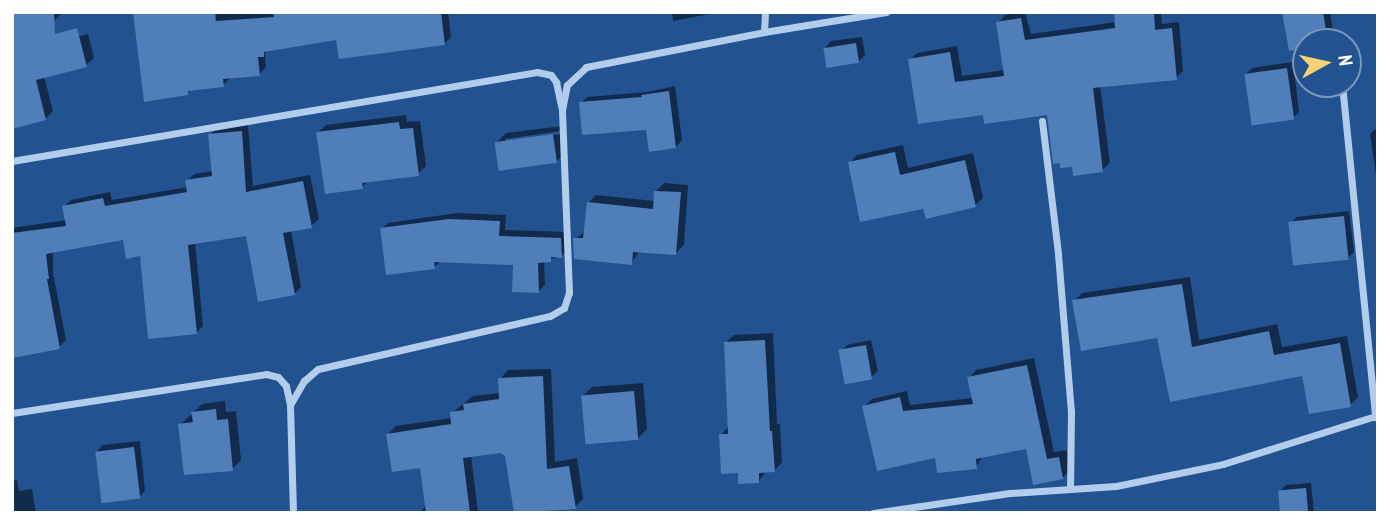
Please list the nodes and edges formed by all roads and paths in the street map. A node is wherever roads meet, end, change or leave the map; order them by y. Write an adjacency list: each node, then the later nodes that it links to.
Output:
1 (765, 12): 3 (street)
2 (886, 12): 3 (street)
3 (764, 32): 5 (street)
4 (1343, 98): 10 (street)
5 (562, 110): 7 (street); 8 (street)
6 (1042, 121): 11 (street)
7 (12, 161)
8 (290, 405): 9 (street); 12 (street)
9 (12, 413)
10 (1376, 416): 11 (street)
11 (1070, 488): 13 (street)
12 (293, 513)
13 (873, 513)

